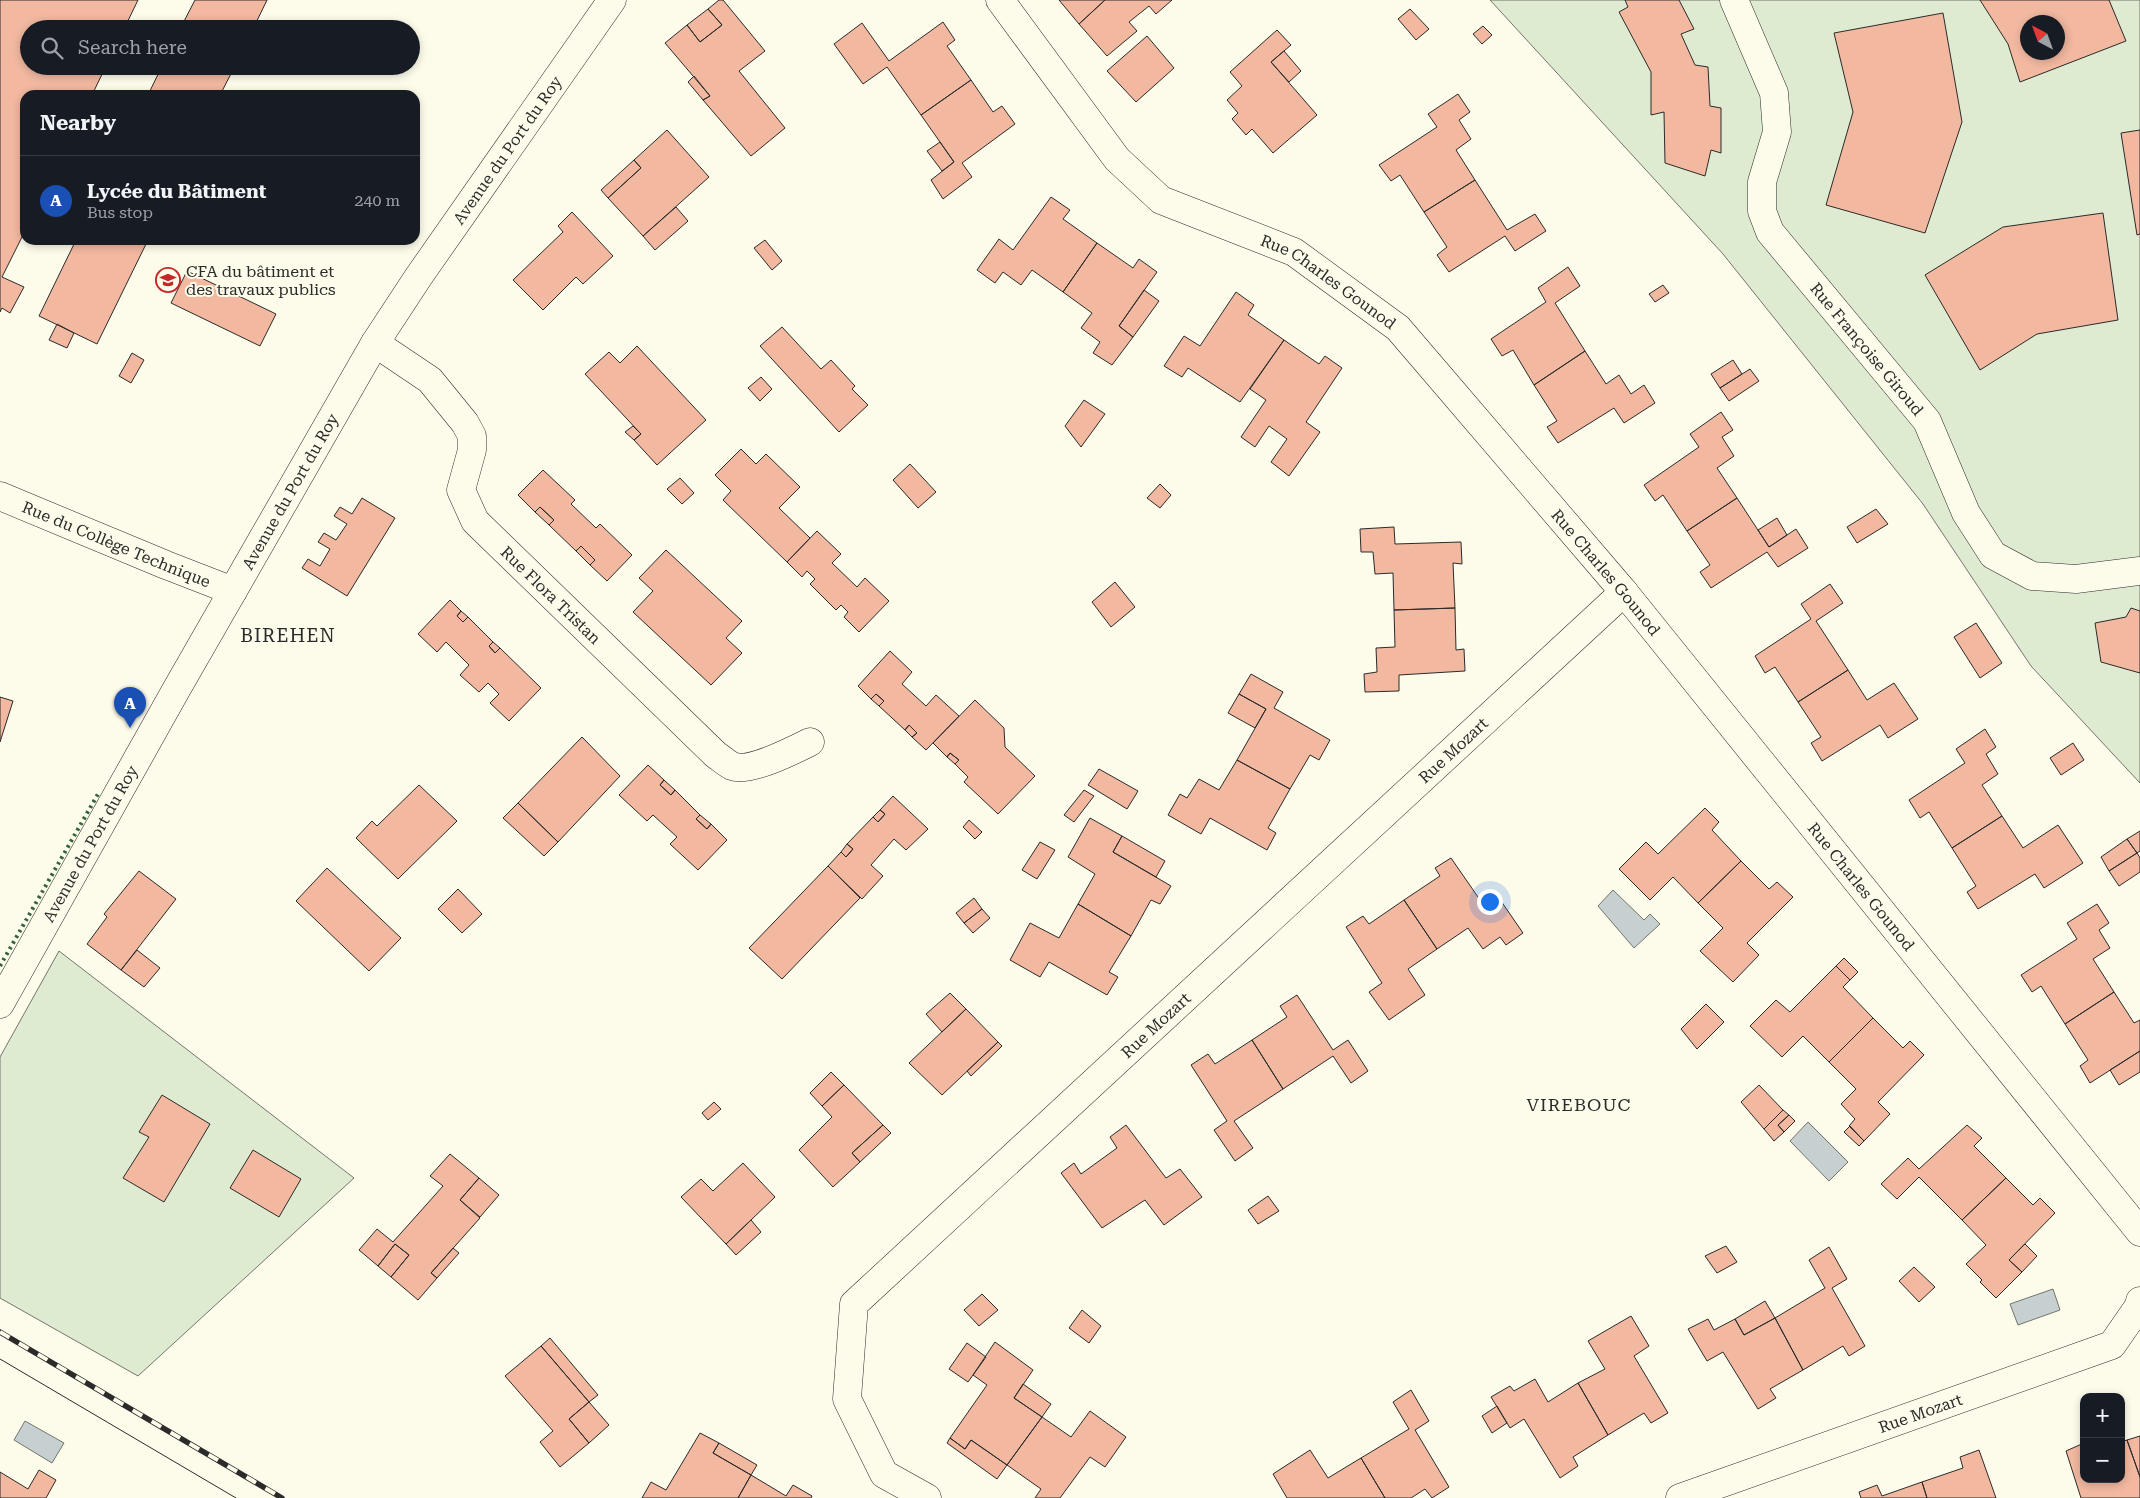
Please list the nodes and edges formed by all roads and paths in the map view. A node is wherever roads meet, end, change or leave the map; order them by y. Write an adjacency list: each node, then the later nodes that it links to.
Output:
1 (612, 0): 4 (street, Avenue du Port du Roy)
2 (1000, 0): 8 (street, Rue Charles Gounod)
3 (1734, 0): 6 (street, Rue Françoise Giroud)
4 (375, 343): 7 (street, Avenue du Port du Roy); 9 (street, Rue Flora Tristan)
5 (0, 496): 7 (street, Rue du Collège Technique)
6 (2140, 571)
7 (233, 591): 10 (street, Avenue du Port du Roy)
8 (1624, 592): 11 (street, Rue Charles Gounod); 13 (street, Rue Mozart)
9 (810, 742)
10 (0, 1004)
11 (2138, 1234)
12 (2140, 1301): 14 (street, Rue Mozart)
13 (927, 1498)
14 (1680, 1498)

